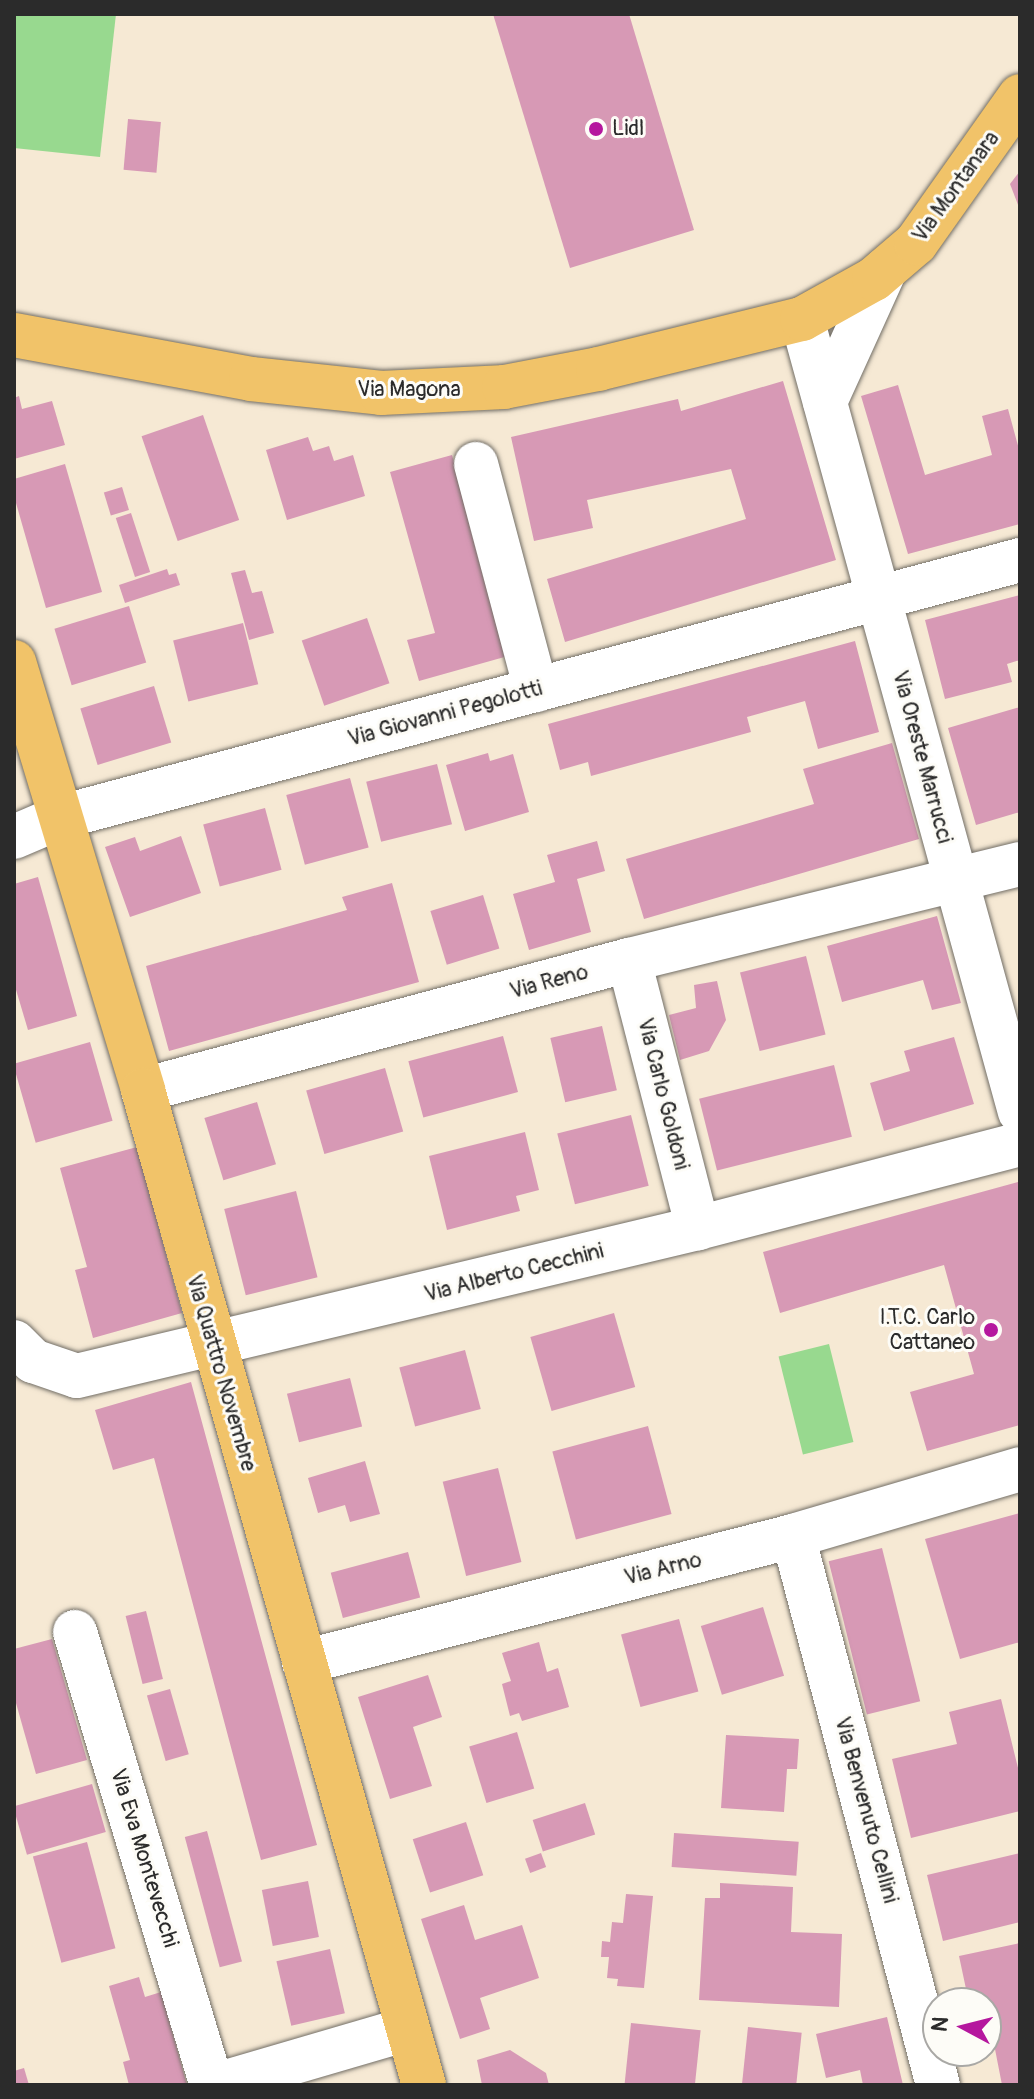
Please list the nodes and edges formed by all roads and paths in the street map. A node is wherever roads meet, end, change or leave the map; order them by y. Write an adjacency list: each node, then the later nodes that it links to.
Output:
1 (1020, 96): 2 (main road, Via Montanara)
2 (885, 270): 3 (main road, Via Montanara); 5 (street)
3 (802, 319): 4 (main road, Via Magona); 5 (street, Via Oreste Marrucci)
4 (14, 335)
5 (825, 402): 8 (street, Via Oreste Marrucci)
6 (476, 464): 10 (street)
7 (1020, 560): 8 (street, Via Giovanni Pegolotti)
8 (878, 598): 10 (street, Via Giovanni Pegolotti); 14 (street, Via Oreste Marrucci)
9 (14, 662): 11 (main road, Via Quattro Novembre)
10 (536, 690): 11 (street, Via Giovanni Pegolotti)
11 (61, 817): 12 (street, Via Giovanni Pegolotti); 16 (main road, Via Quattro Novembre)
12 (14, 837)
13 (1020, 864): 14 (street, Via Reno)
14 (956, 881): 15 (street, Via Reno); 17 (street, Via Oreste Marrucci)
15 (629, 960): 16 (street, Via Reno); 19 (street, Via Carlo Goldoni)
16 (143, 1090): 21 (main road, Via Quattro Novembre)
17 (1020, 1112)
18 (1020, 1144): 19 (street, Via Alberto Cecchini)
19 (698, 1228): 21 (street, Via Alberto Cecchini)
20 (14, 1342): 21 (street, Via Alberto Cecchini)
21 (213, 1346): 25 (main road, Via Quattro Novembre)
22 (1020, 1469): 23 (street, Via Arno)
23 (793, 1536): 25 (street, Via Arno); 29 (street, Via Benvenuto Cellini)
24 (75, 1632): 27 (street, Via Eva Montevecchi)
25 (304, 1662): 26 (main road, Via Quattro Novembre)
26 (407, 2029): 27 (street); 28 (main road, Via Quattro Novembre)
27 (214, 2085)
28 (424, 2085)
29 (938, 2085)

